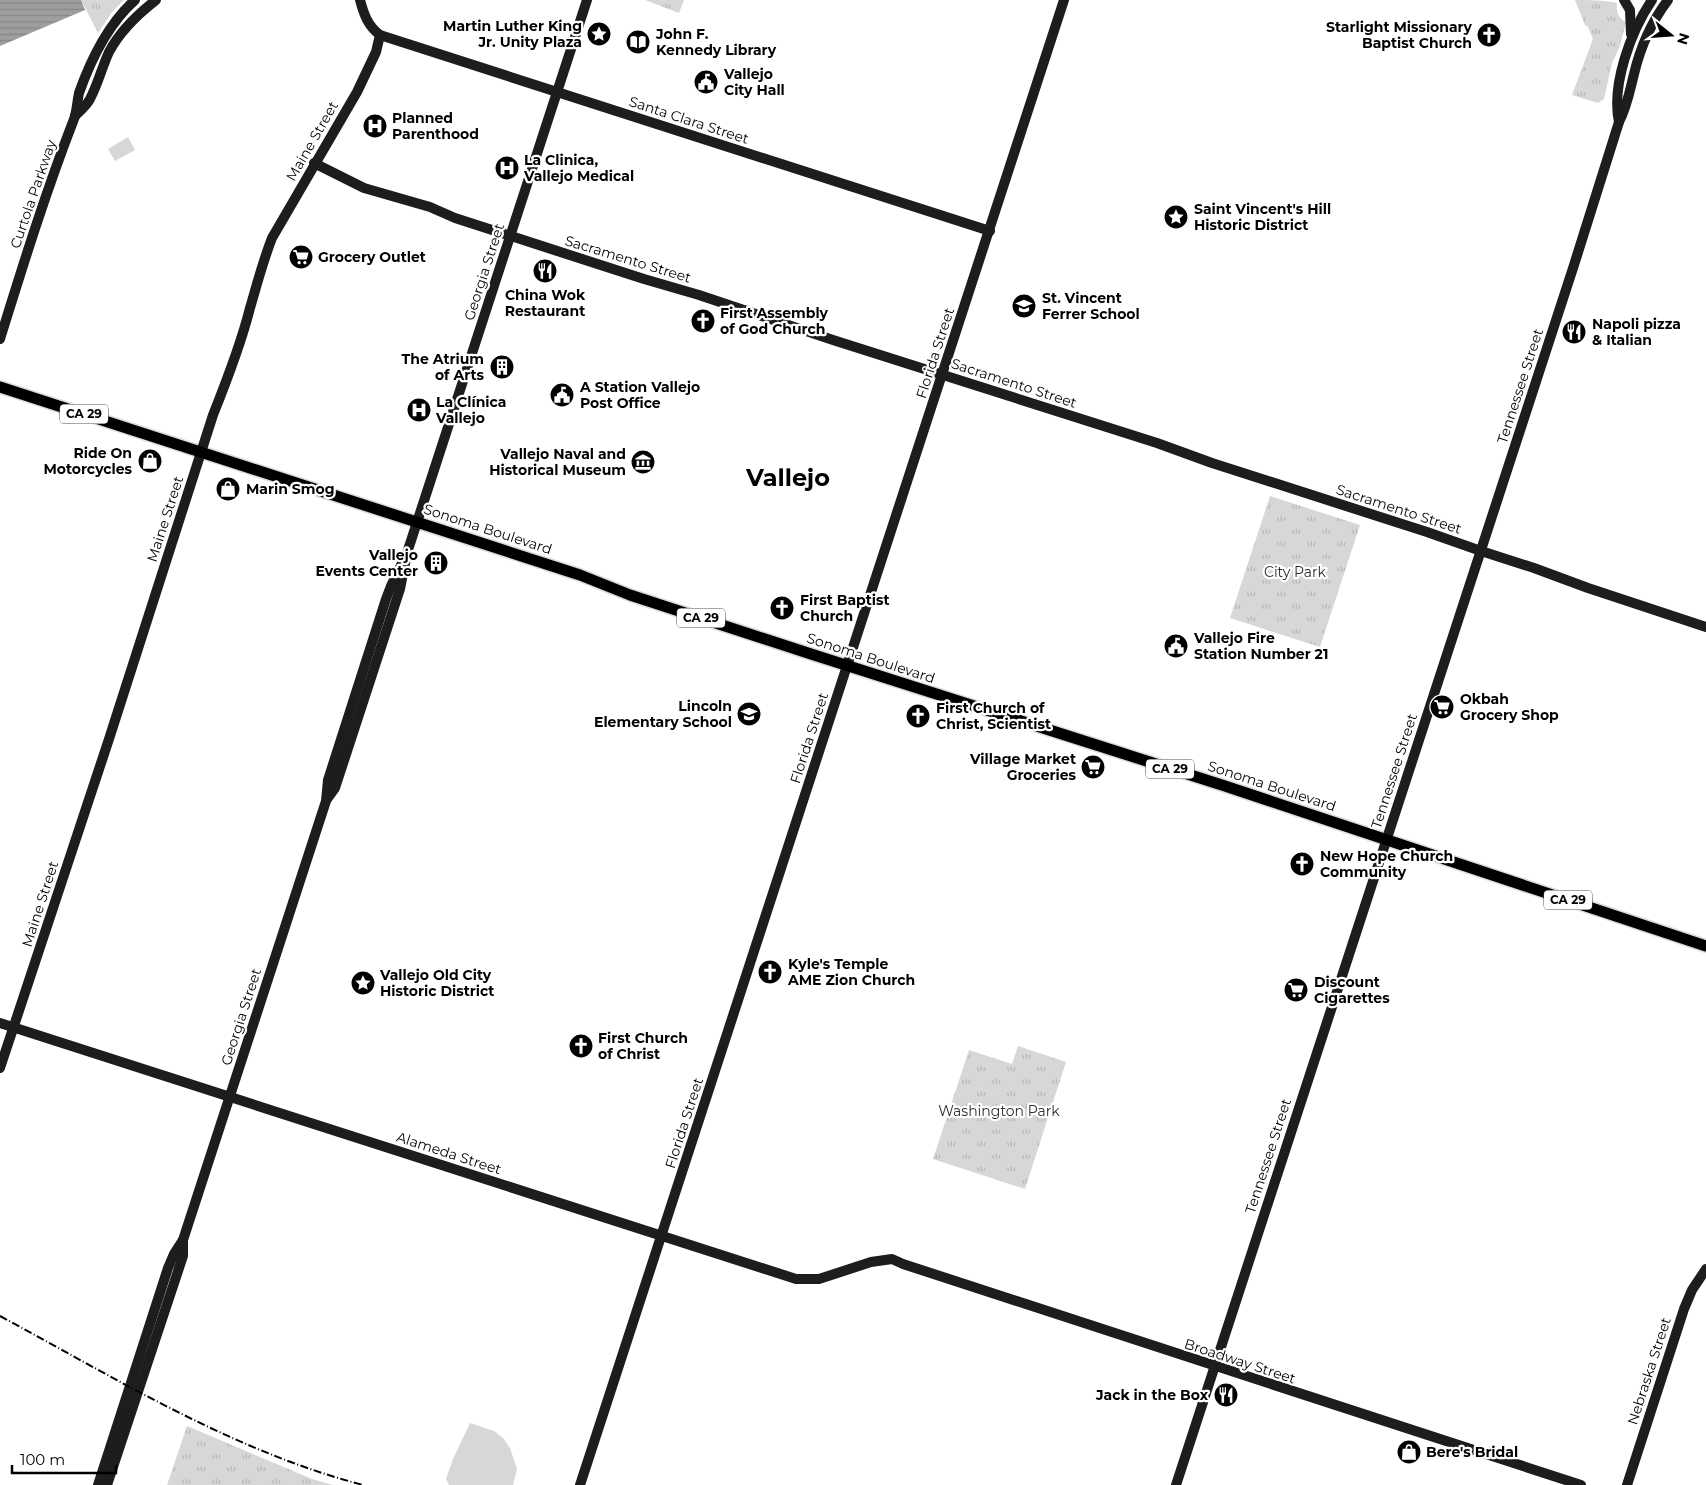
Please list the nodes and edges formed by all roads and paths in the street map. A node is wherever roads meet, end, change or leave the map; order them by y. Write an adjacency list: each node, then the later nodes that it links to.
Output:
1 (135, 0): 12 (main road, Curtola Parkway)
2 (156, 0): 12 (main road, Curtola Parkway)
3 (360, 0): 9 (main road)
4 (587, 0): 11 (main road, Georgia Street)
5 (1064, 0): 15 (main road, Florida Street)
6 (1624, 0): 10 (main road)
7 (1652, 0): 10 (main road, Tennessee Street)
8 (1668, 0): 13 (main road, Tennessee Street)
9 (380, 35): 11 (main road, Santa Clara Street); 14 (main road, Maine Street)
10 (1631, 40): 13 (main road, Tennessee Street)
11 (558, 92): 15 (main road, Santa Clara Street); 16 (main road, Georgia Street)
12 (75, 116): 17 (main road, Curtola Parkway)
13 (1619, 122): 22 (main road, Tennessee Street)
14 (314, 163): 16 (main road, Sacramento Street); 20 (main road, Maine Street)
15 (990, 231): 18 (main road, Florida Street)
16 (510, 236): 18 (main road, Sacramento Street); 21 (main road, Georgia Street)
17 (0, 339)
18 (942, 374): 22 (main road, Sacramento Street); 24 (main road, Florida Street)
19 (0, 387): 20 (main road, Sonoma Boulevard / CA 29)
20 (201, 452): 21 (main road, Sonoma Boulevard / CA 29); 28 (main road, Maine Street)
21 (417, 521): 24 (main road, Sonoma Boulevard / CA 29); 30 (main road, Georgia Street)
22 (1481, 551): 23 (main road, Sacramento Street); 25 (main road, Tennessee Street)
23 (1701, 625)
24 (847, 666): 25 (main road, Sonoma Boulevard / CA 29); 31 (main road, Florida Street)
25 (1386, 840): 26 (main road, Sonoma Boulevard / CA 29); 35 (main road, Tennessee Street)
26 (1706, 946)
27 (0, 1022): 28 (main road, Alameda Street)
28 (13, 1027): 29 (main road, Maine Street); 30 (main road, Alameda Street)
29 (0, 1068)
30 (230, 1097): 31 (main road, Alameda Street); 32 (main road, Georgia Street)
31 (661, 1236): 33 (main road, Alameda Street); 38 (main road, Florida Street)
32 (183, 1240): 36 (main road, Georgia Street); 37 (main road, Georgia Street)
33 (892, 1259): 35 (main road, Broadway Street)
34 (1706, 1269): 41 (main road, Nebraska Street)
35 (1215, 1367): 39 (main road, Tennessee Street); 40 (main road, Broadway Street)
36 (98, 1485)
37 (106, 1485)
38 (580, 1485)
39 (1176, 1485)
40 (1581, 1485)
41 (1627, 1485)

